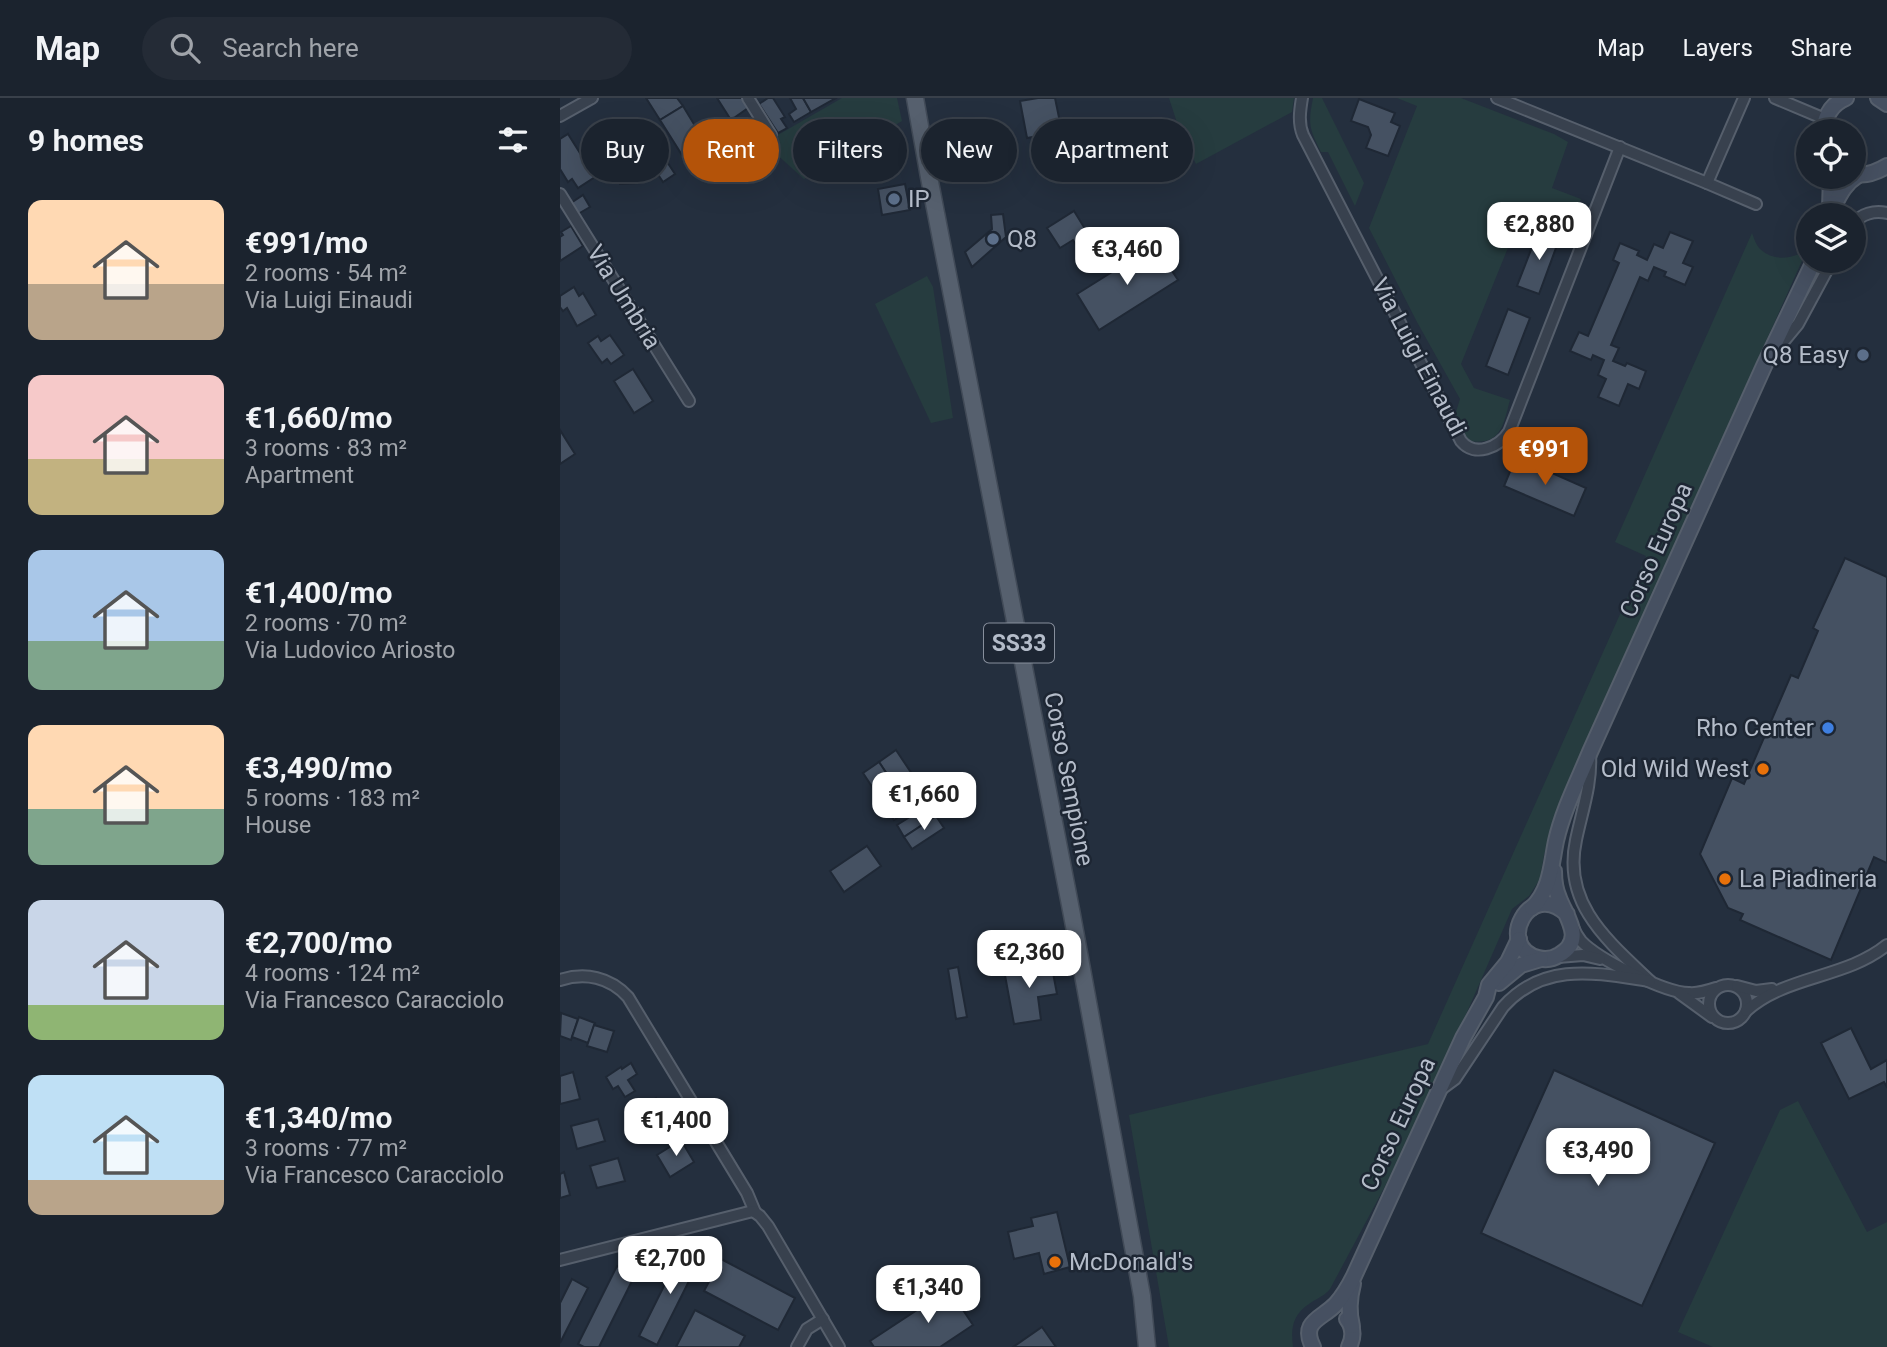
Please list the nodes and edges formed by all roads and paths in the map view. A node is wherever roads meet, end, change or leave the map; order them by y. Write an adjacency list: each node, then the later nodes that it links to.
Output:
1 (592, 98): 11 (street)
2 (748, 98): 12 (street)
3 (915, 98): 50 (main road, Corso Sempione / SS33)
4 (1303, 98): 15 (street, Via Luigi Einaudi)
5 (1497, 98): 15 (street)
6 (1744, 98): 20 (street)
7 (1775, 98): 13 (street)
8 (1846, 98): 14 (main road)
9 (1878, 98): 10 (main road)
10 (1887, 104)
11 (560, 116)
12 (761, 119)
13 (1813, 119)
14 (1826, 119)
15 (1620, 147): 20 (street)
16 (1887, 166): 17 (main road)
17 (1866, 172)
18 (1866, 174): 19 (street)
19 (1887, 178)
20 (1707, 183): 22 (street)
21 (560, 194): 28 (street, Via Umbria)
22 (1756, 204)
23 (1887, 213): 24 (street)
24 (1866, 214)
25 (1808, 273): 27 (main road, Corso Europa)
26 (1826, 273): 27 (street)
27 (1764, 366): 29 (main road, Corso Europa)
28 (689, 401)
29 (1590, 752): 30 (main road, Corso Europa); 38 (street)
30 (1553, 863): 31 (main road, Corso Europa); 32 (main road, Corso Europa)
31 (1532, 908): 32 (main road); 33 (main road)
32 (1570, 920): 35 (main road); 36 (street)
33 (1519, 939): 35 (main road); 43 (main road, Corso Europa)
34 (1887, 945): 41 (street)
35 (1548, 958): 36 (street); 43 (main road, Corso Europa)
36 (1609, 962): 38 (street)
37 (560, 980): 47 (street)
38 (1650, 981): 42 (street); 46 (street)
39 (1736, 986): 40 (street); 41 (street); 44 (street)
40 (1716, 988): 42 (street); 45 (street)
41 (1782, 988): 44 (street)
42 (1677, 992): 45 (street)
43 (1486, 997): 46 (main road, Corso Europa)
44 (1746, 1011): 45 (street)
45 (1717, 1020)
46 (1437, 1093): 49 (main road, Corso Europa)
47 (755, 1212): 48 (street); 52 (street)
48 (560, 1260)
49 (1356, 1272): 51 (main road, Corso Europa); 53 (main road, Corso Europa)
50 (1142, 1296): 57 (main road, Corso Sempione / SS33); 58 (main road)
51 (1325, 1313): 53 (main road); 54 (main road, Corso Europa)
52 (823, 1320): 55 (street); 56 (street)
53 (1352, 1326): 59 (main road, Corso Europa)
54 (1311, 1343)
55 (797, 1347)
56 (839, 1347)
57 (1147, 1347)
58 (1156, 1347)
59 (1349, 1347)

